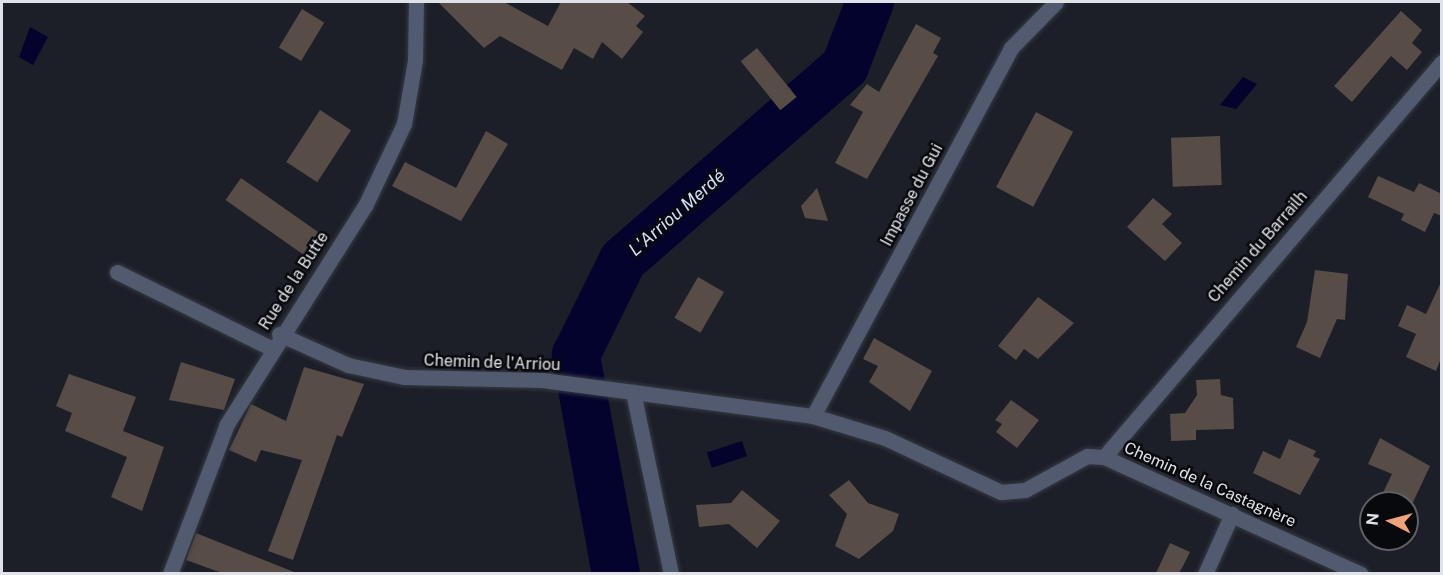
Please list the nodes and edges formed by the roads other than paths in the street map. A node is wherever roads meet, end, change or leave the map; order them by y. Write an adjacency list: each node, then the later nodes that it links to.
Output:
1 (416, 2): 5 (street, Rue de la Butte)
2 (1056, 2): 8 (street, Impasse du Gui)
3 (1442, 62): 9 (street, Chemin du Barrailh)
4 (117, 272): 6 (street)
5 (279, 334): 6 (street, Rue de la Butte); 7 (street, Chemin de l'Arriou)
6 (271, 348): 11 (street, Rue de la Butte)
7 (627, 392): 8 (street, Chemin de la Castagnère); 12 (street)
8 (813, 416): 9 (street, Chemin de la Castagnère)
9 (1104, 457): 10 (street, Chemin de la Castagnère)
10 (1232, 514): 13 (street); 14 (street, Chemin de la Castagnère)
11 (170, 573)
12 (671, 573)
13 (1205, 573)
14 (1361, 573)

